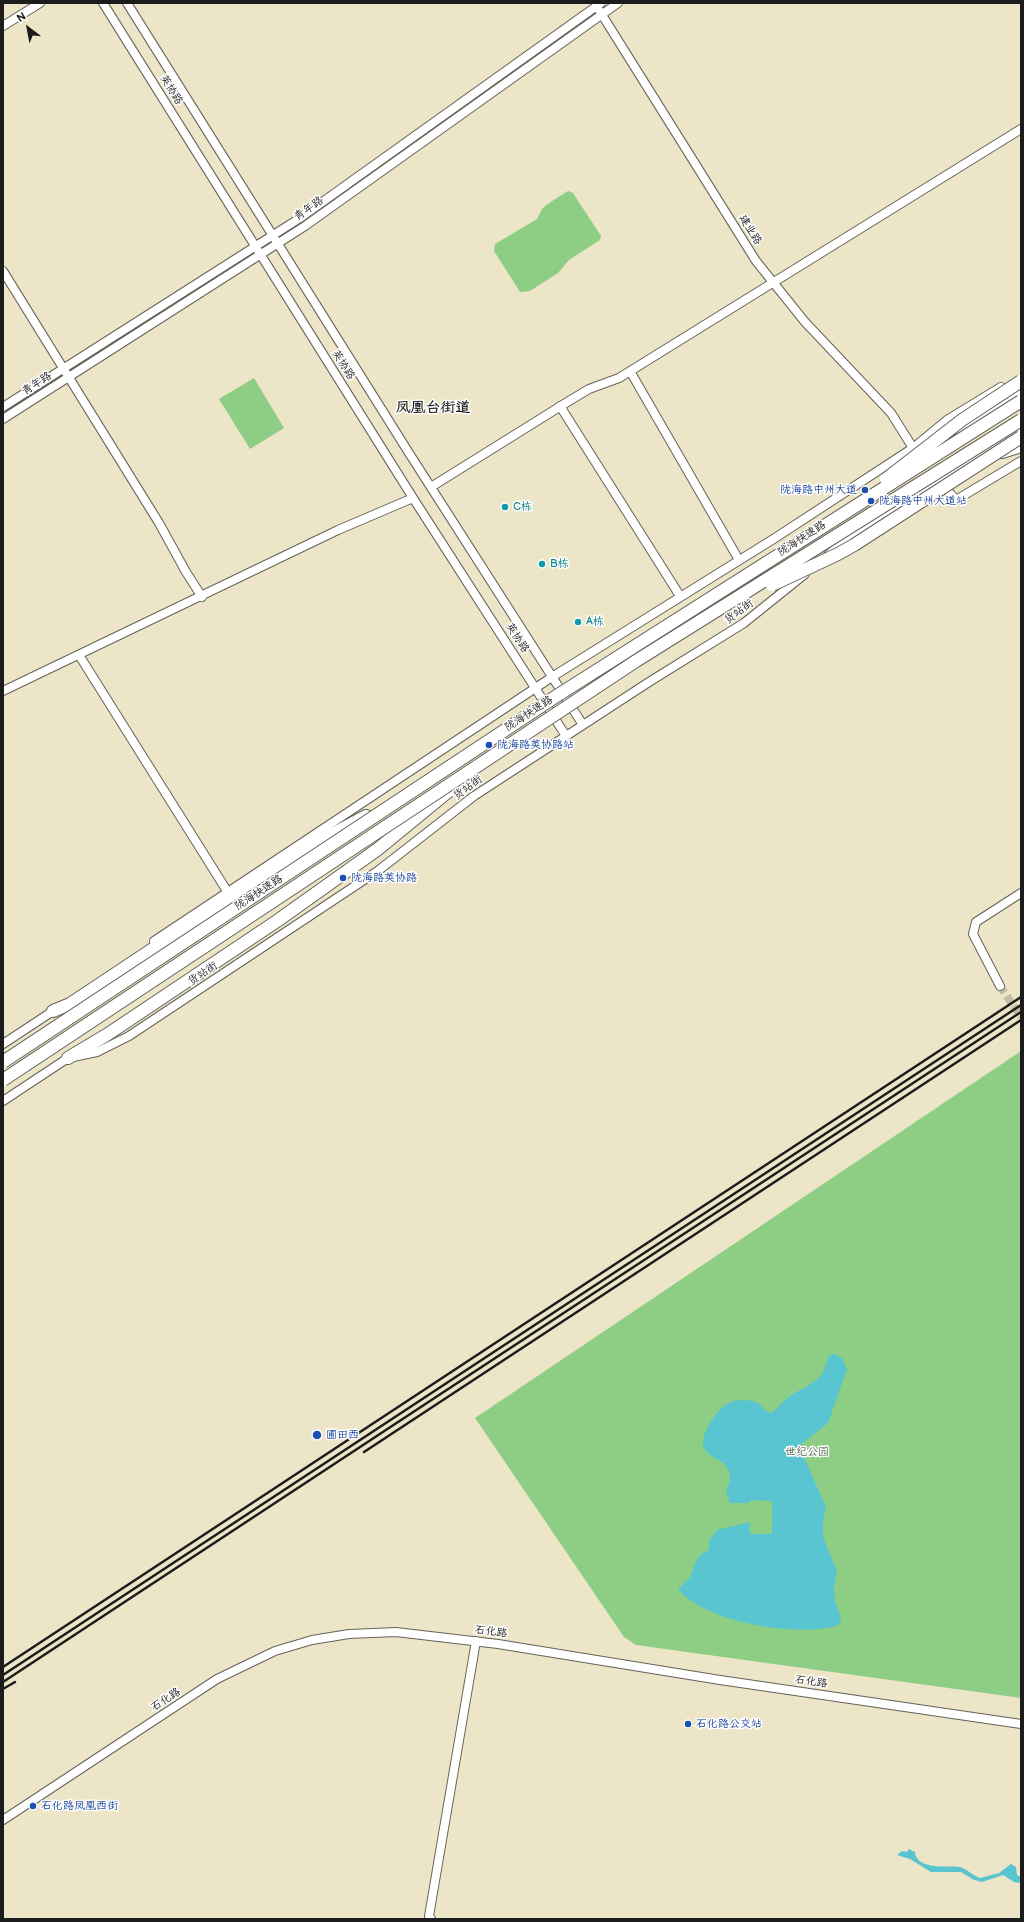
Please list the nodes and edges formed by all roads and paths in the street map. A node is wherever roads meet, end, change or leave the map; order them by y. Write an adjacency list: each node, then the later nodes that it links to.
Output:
1 (40, 3): 7 (street)
2 (103, 3): 11 (street, 英协路)
3 (127, 3): 9 (street, 英协路)
4 (618, 3): 6 (street, 青年路)
5 (598, 4): 6 (street, 建业路); 9 (street, 青年路)
6 (602, 14): 10 (street, 青年路); 14 (street, 建业路)
7 (3, 26)
8 (1021, 129): 14 (street)
9 (272, 236): 10 (street, 英协路); 11 (street, 青年路)
10 (277, 244): 12 (street, 青年路); 33 (street, 英协路)
11 (255, 247): 12 (street, 英协路); 15 (street, 青年路)
12 (260, 255): 18 (street, 青年路); 34 (street, 英协路)
13 (3, 271): 15 (street)
14 (773, 282): 16 (street); 29 (street, 建业路)
15 (64, 369): 18 (street); 23 (street, 青年路)
16 (630, 372): 22 (street); 36 (street)
17 (1021, 376): 29 (street)
18 (69, 377): 24 (street, 青年路); 38 (street)
19 (1021, 381): 35 (highway, bridge)
20 (1021, 390): 29 (street)
21 (1021, 401): 35 (highway, 陇海快速路, bridge)
22 (560, 406): 33 (street); 37 (street)
23 (3, 408)
24 (3, 419)
25 (1021, 420): 39 (highway, 陇海快速路, bridge)
26 (1021, 430): 32 (street, 货站街)
27 (1021, 437): 30 (highway, bridge)
28 (1021, 446): 30 (highway, bridge)
29 (913, 448): 36 (street)
30 (991, 456): 39 (highway, bridge)
31 (1021, 461): 32 (street)
32 (939, 481): 44 (street, 货站街)
33 (431, 487): 41 (street, 英协路)
34 (413, 498): 38 (street); 42 (street, 英协路)
35 (844, 513): 47 (highway, 陇海快速路, bridge)
36 (739, 560): 37 (street)
37 (680, 596): 41 (street)
38 (202, 597): 40 (street)
39 (724, 607): 46 (highway, 陇海快速路, bridge)
40 (79, 655): 43 (street); 48 (street)
41 (552, 677): 42 (street); 44 (street, 英协路)
42 (535, 688): 45 (street, 英协路); 48 (street)
43 (3, 691)
44 (583, 725): 45 (street, 货站街)
45 (566, 736): 53 (street, 货站街)
46 (488, 759): 53 (highway, bridge); 55 (highway, 陇海快速路, bridge)
47 (419, 787): 51 (highway, bridge); 54 (highway, 陇海快速路, bridge)
48 (227, 891): 51 (street)
49 (1021, 893): 50 (street)
50 (1000, 986)
51 (53, 1010): 52 (street)
52 (3, 1044)
53 (68, 1058): 56 (street, 货站街)
54 (3, 1062)
55 (3, 1080)
56 (3, 1101)
57 (476, 1641): 58 (street, 石化路); 59 (street, 石化路); 60 (street)
58 (1021, 1724)
59 (3, 1820)
60 (431, 1919)

